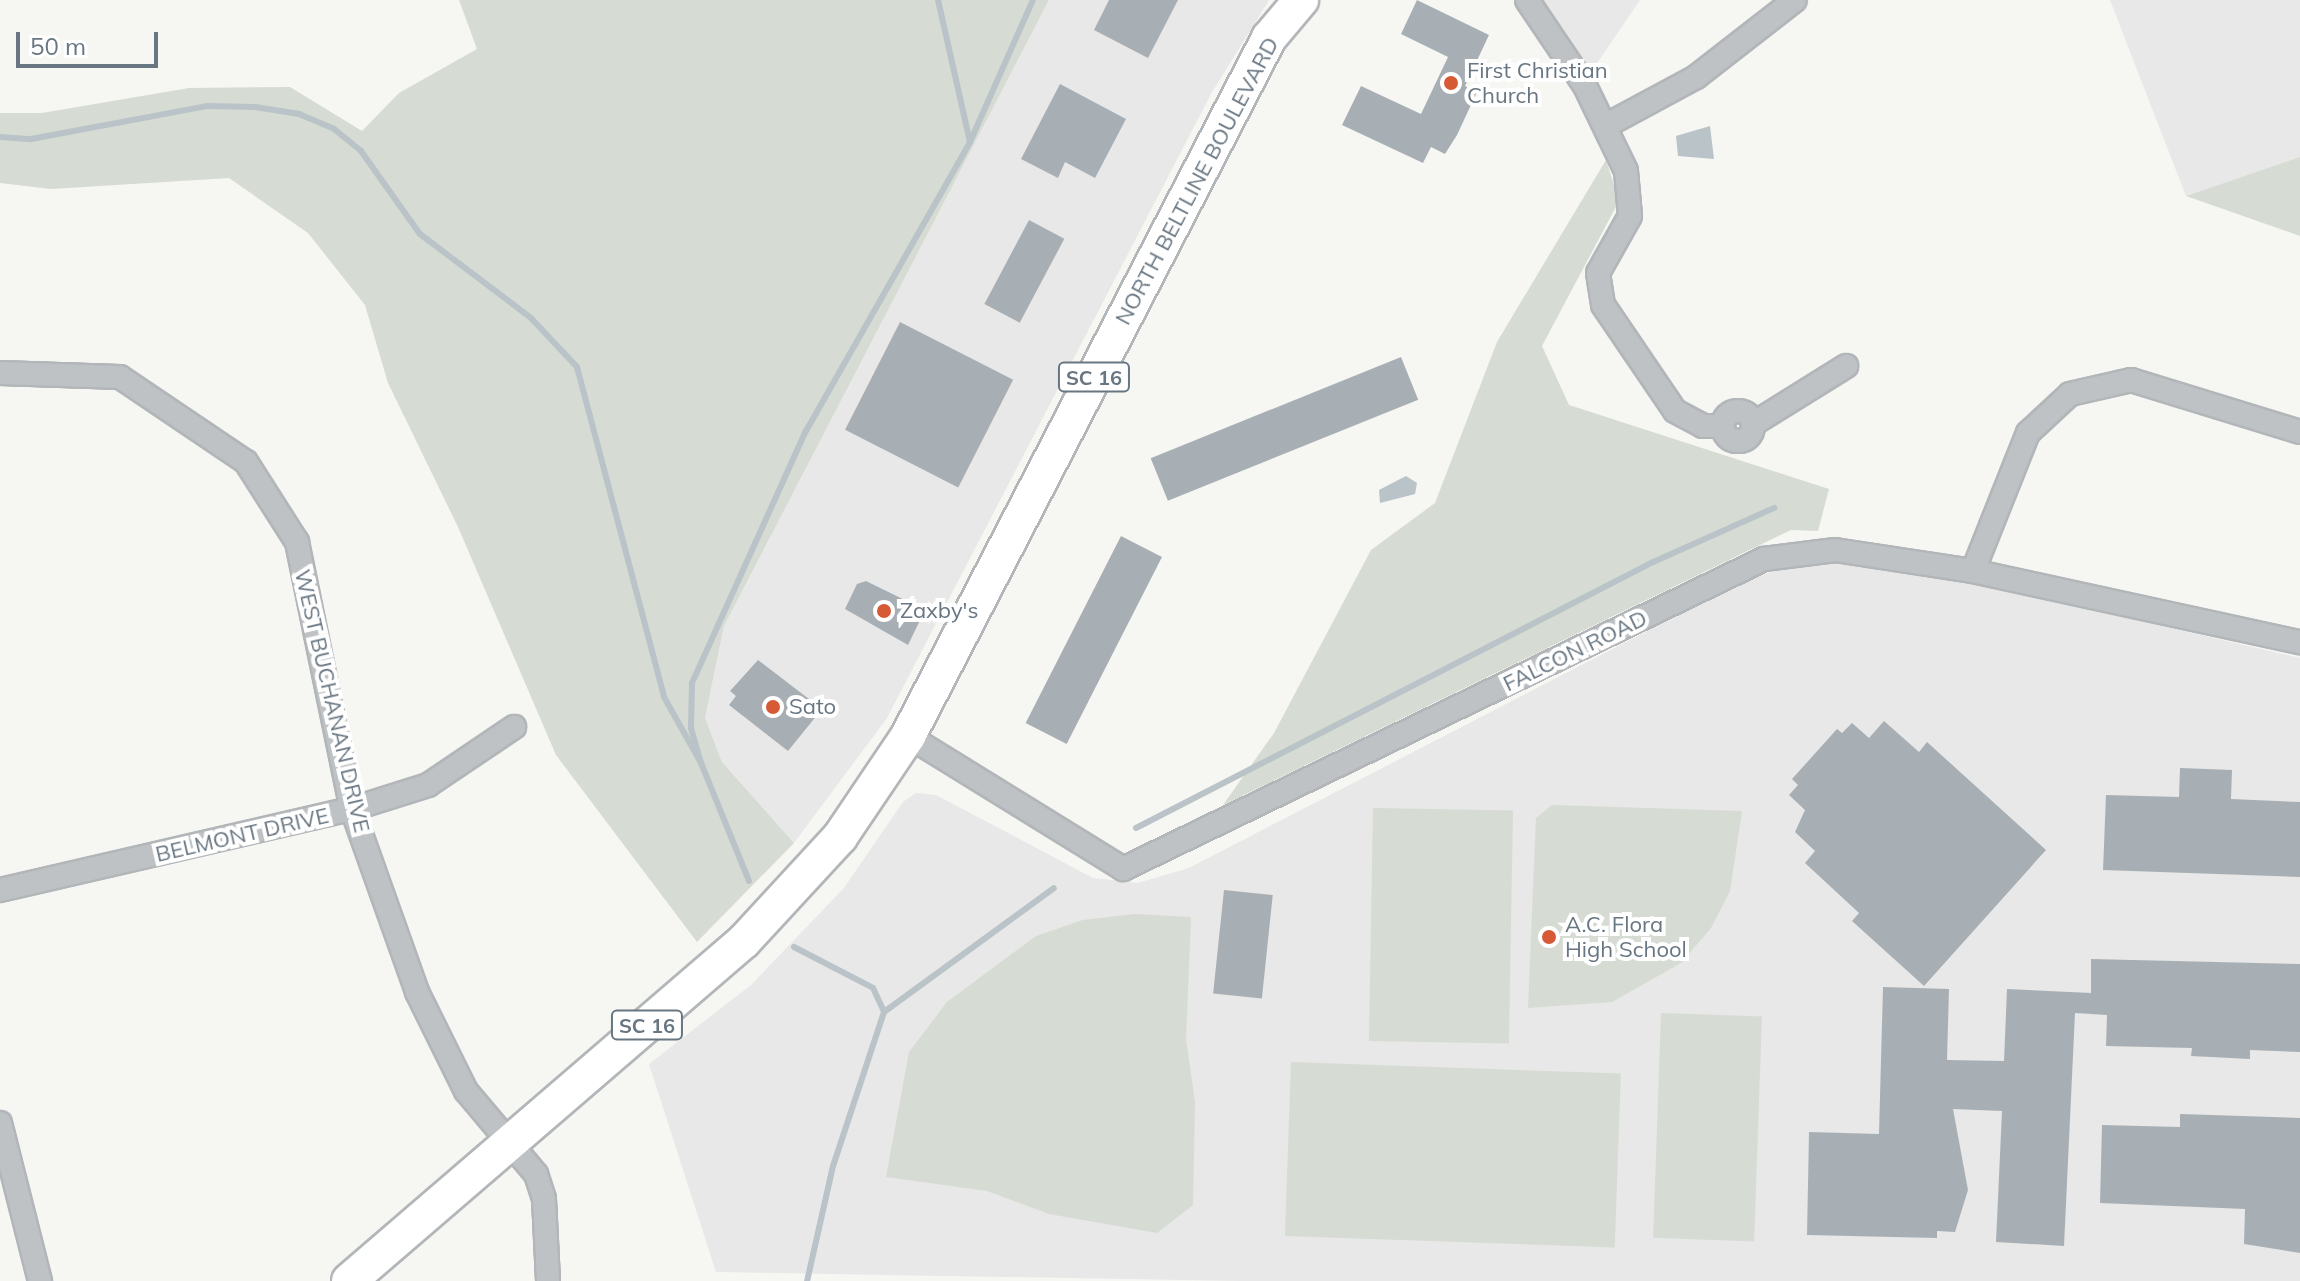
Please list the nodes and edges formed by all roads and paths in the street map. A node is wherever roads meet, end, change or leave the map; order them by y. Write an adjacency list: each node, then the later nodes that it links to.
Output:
1 (1301, 0): 11 (main road, NORTH BELTLINE BOULEVARD / SC 16)
2 (1527, 0): 4 (street)
3 (1795, 0): 4 (street)
4 (1607, 125): 5 (street)
5 (1846, 366)
6 (0, 373): 12 (street, WEST BUCHANAN DRIVE)
7 (2300, 432): 8 (street)
8 (1973, 571): 9 (street, FALCON ROAD); 11 (street, FALCON ROAD)
9 (2300, 642)
10 (514, 727): 12 (street, BELMONT DRIVE)
11 (908, 736): 15 (main road, NORTH BELTLINE BOULEVARD / SC 16)
12 (352, 809): 13 (street, BELMONT DRIVE); 15 (street, WEST BUCHANAN DRIVE)
13 (0, 890)
14 (0, 1123): 16 (street)
15 (512, 1141): 17 (main road, NORTH BELTLINE BOULEVARD / SC 16); 18 (street, WEST BUCHANAN DRIVE)
16 (40, 1281)
17 (349, 1281)
18 (548, 1281)

